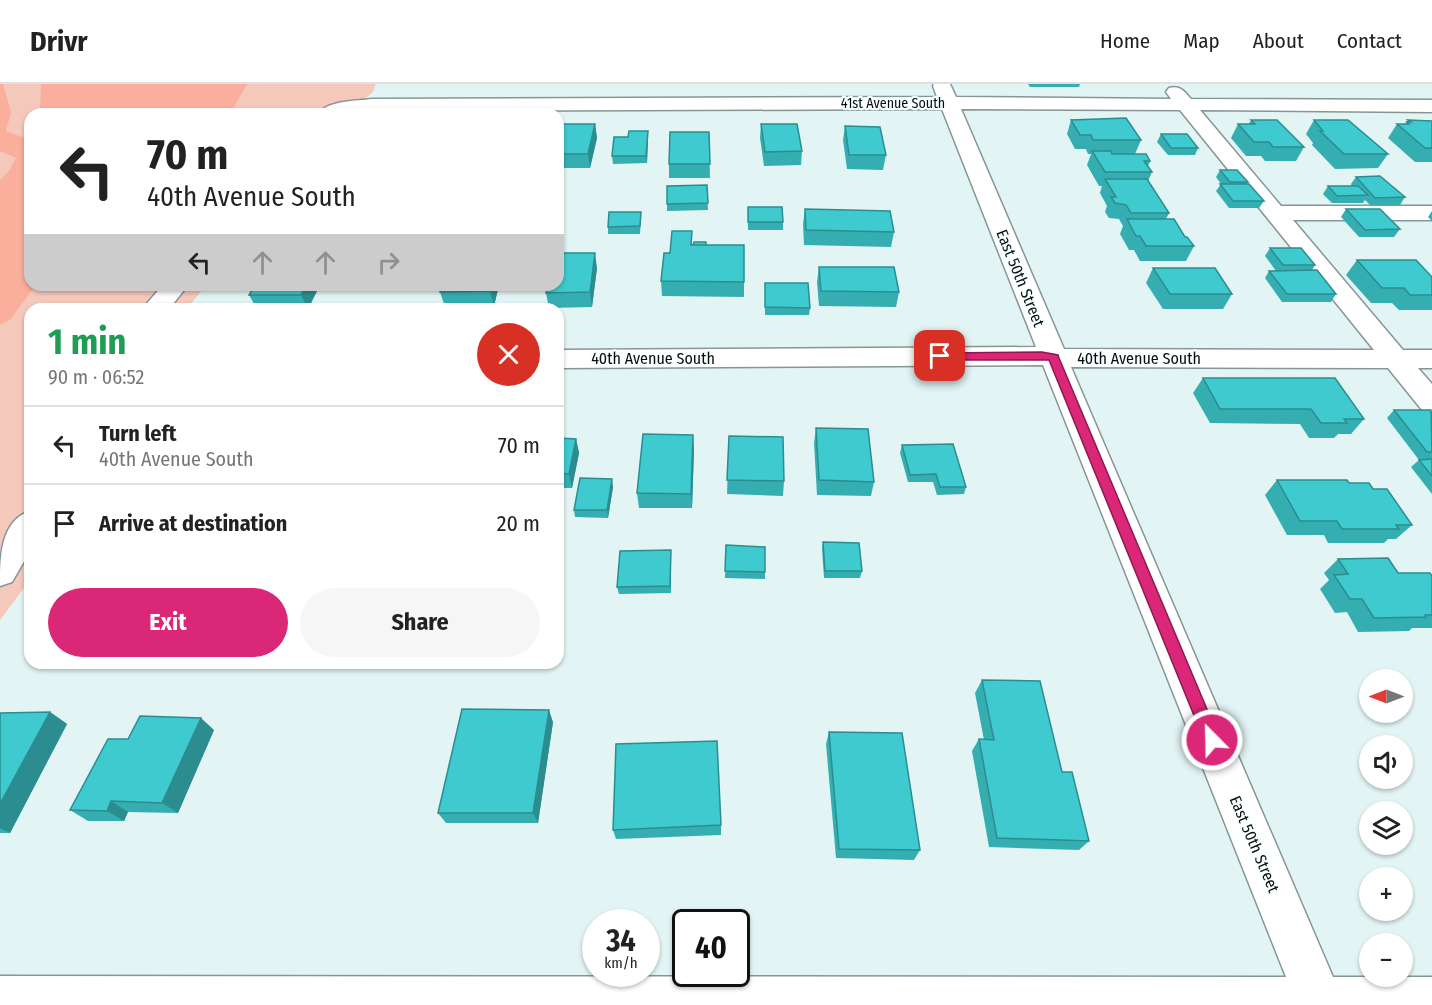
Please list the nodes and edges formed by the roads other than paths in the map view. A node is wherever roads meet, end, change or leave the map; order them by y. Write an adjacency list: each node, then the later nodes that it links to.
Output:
1 (1168, 84): 3 (street)
2 (945, 94): 3 (street, 41st Avenue South); 5 (street, 41st Avenue South); 10 (street, East 50th Street)
3 (1185, 104): 4 (street, 41st Avenue South); 6 (street)
4 (1432, 106)
5 (347, 108)
6 (1275, 213): 7 (street); 12 (street)
7 (1432, 213)
8 (171, 291): 9 (street)
9 (160, 303)
10 (1054, 358): 11 (street, 40th Avenue South); 12 (street, 40th Avenue South); 19 (street, East 50th Street)
11 (564, 359)
12 (1396, 359): 13 (street, 40th Avenue South); 14 (street)
13 (1432, 359)
14 (1432, 402)
15 (24, 533): 16 (street)
16 (0, 572)
17 (0, 1000): 19 (street)
18 (1432, 1001): 19 (street)
19 (1320, 1003)

